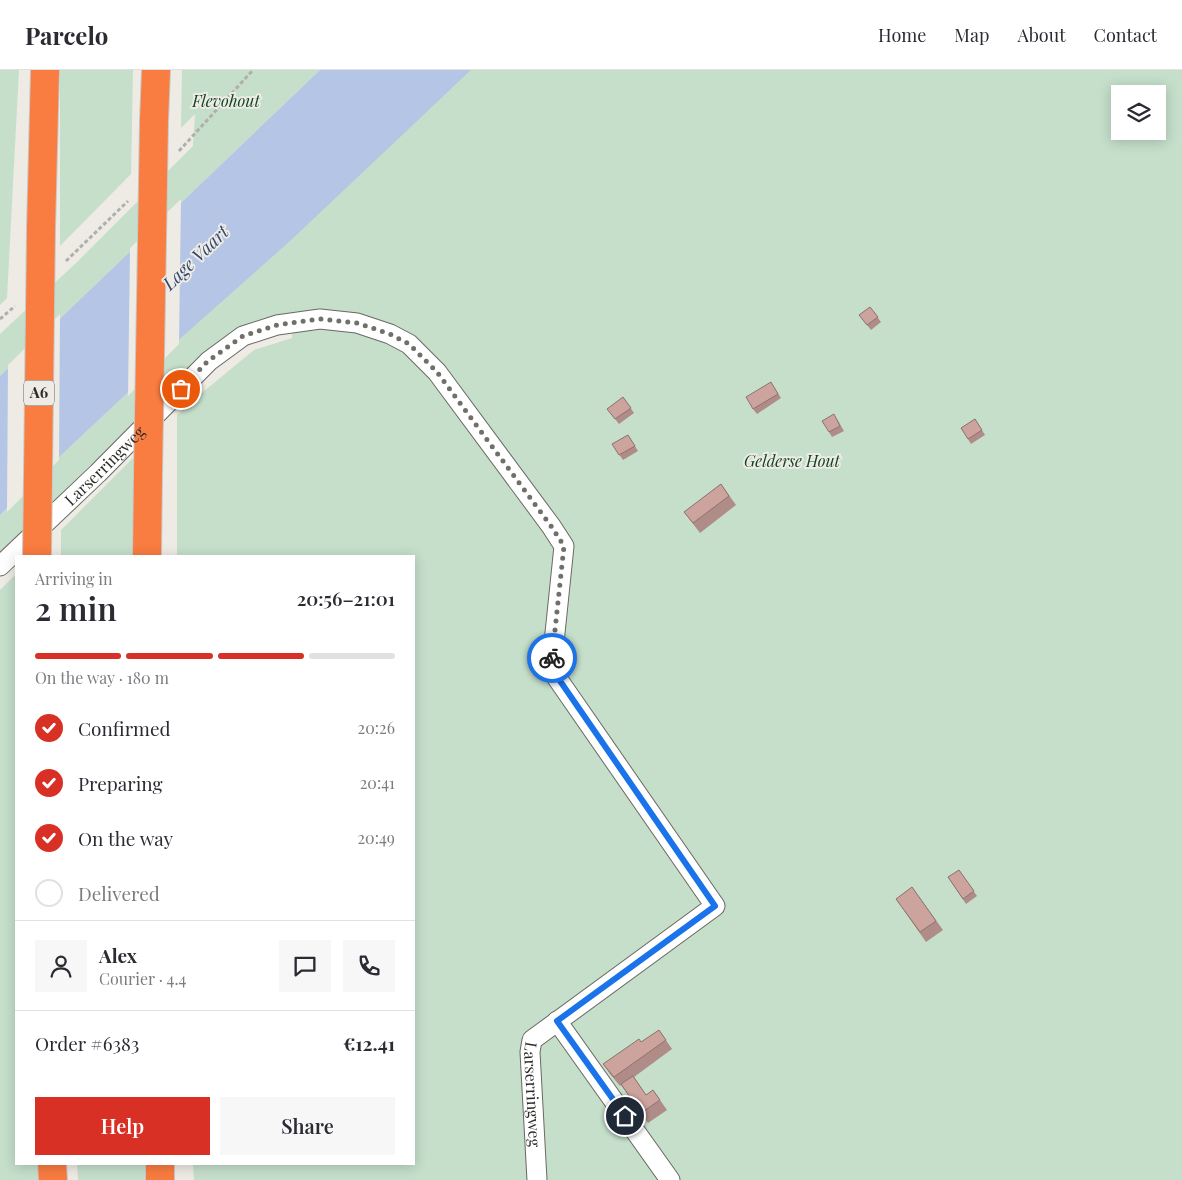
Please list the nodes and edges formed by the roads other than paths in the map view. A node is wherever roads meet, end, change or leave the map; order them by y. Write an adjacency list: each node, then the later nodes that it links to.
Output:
1 (45, 70): 3 (highway, A6, bridge)
2 (156, 70): 4 (highway, bridge)
3 (37, 555)
4 (147, 555)
5 (0, 566): 6 (street, Larserringweg)
6 (557, 1021): 11 (street, Larserringweg); 12 (street, Larserringweg)
7 (52, 1165): 9 (highway)
8 (160, 1165): 10 (highway)
9 (52, 1180)
10 (160, 1180)
11 (537, 1180)
12 (670, 1180)

